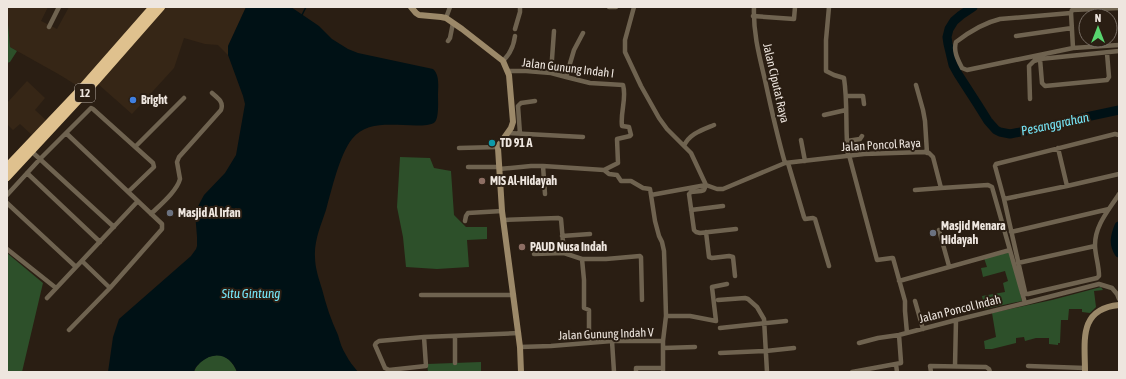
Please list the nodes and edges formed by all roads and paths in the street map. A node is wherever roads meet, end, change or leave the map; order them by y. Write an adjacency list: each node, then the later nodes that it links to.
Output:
1 (59, 7): 18 (street)
2 (161, 7): 58 (highway, 12)
3 (411, 7): 16 (street)
4 (450, 7): 16 (street)
5 (520, 7): 20 (street)
6 (609, 7): 7 (street)
7 (616, 7)
8 (634, 7): 54 (street)
9 (754, 7): 15 (street, Jalan Ciputat Raya)
10 (795, 7): 15 (street)
11 (829, 7): 37 (street)
12 (149, 8): 58 (highway, 12)
13 (1119, 8): 14 (street)
14 (1071, 13): 19 (street); 27 (street)
15 (754, 16): 63 (street, Jalan Ciputat Raya)
16 (446, 18): 17 (street)
17 (453, 23): 25 (street); 31 (street)
18 (48, 27)
19 (1072, 28): 24 (street); 27 (street)
20 (515, 29)
21 (554, 31): 33 (street)
22 (583, 33): 34 (street)
23 (515, 36): 31 (street)
24 (1016, 36)
25 (448, 41)
26 (1119, 45): 27 (street)
27 (1073, 48)
28 (1119, 51): 29 (street)
29 (1107, 53): 30 (street); 30 (street)
30 (1040, 59): 39 (street)
31 (503, 61): 32 (street)
32 (508, 71): 33 (street, Jalan Gunung Indah I); 46 (street)
33 (551, 73): 34 (street, Jalan Gunung Indah I)
34 (566, 77): 68 (street, Jalan Gunung Indah I)
35 (916, 85): 59 (street)
36 (212, 93): 88 (street)
37 (847, 96): 41 (street); 42 (street)
38 (184, 98): 53 (street)
39 (1030, 99)
40 (535, 102): 47 (street)
41 (864, 104)
42 (846, 110): 43 (street); 52 (street)
43 (824, 114)
44 (714, 124): 54 (street)
45 (66, 133): 53 (street); 61 (street); 76 (street)
46 (508, 133): 47 (street); 55 (street)
47 (520, 134): 50 (street)
48 (1119, 135): 57 (street)
49 (862, 136): 52 (street)
50 (583, 137)
51 (801, 140): 62 (street)
52 (847, 141): 60 (street)
53 (135, 146): 76 (street)
54 (684, 146): 72 (street)
55 (498, 147): 56 (street); 67 (street)
56 (459, 148)
57 (1058, 148): 73 (street); 81 (street)
58 (28, 149): 61 (street); 65 (highway, 12); 71 (highway, 12)
59 (927, 153): 60 (street, Jalan Poncol Raya); 74 (street, Jalan Poncol Raya)
60 (848, 155): 62 (street, Jalan Poncol Raya); 111 (street)
61 (40, 159): 69 (street); 91 (street)
62 (805, 160): 63 (street, Jalan Poncol Raya)
63 (786, 163): 72 (street, Jalan Poncol Raya); 107 (street, Jalan Ciputat Raya)
64 (544, 166): 67 (street); 68 (street); 77 (street)
65 (7, 167)
66 (468, 167): 67 (street)
67 (499, 168): 87 (street)
68 (604, 170): 80 (street)
69 (27, 173): 79 (street); 98 (street)
70 (1119, 174): 73 (street)
71 (7, 177)
72 (706, 185): 80 (street); 86 (street)
73 (1067, 186): 81 (street)
74 (941, 188): 75 (street); 101 (street)
75 (915, 190)
76 (128, 192): 82 (street)
77 (545, 194)
78 (1119, 194): 85 (street)
79 (7, 195)
80 (652, 195): 124 (street)
81 (1004, 199): 95 (street)
82 (138, 202): 88 (street); 91 (street)
83 (7, 203): 109 (street)
84 (723, 206): 86 (street)
85 (1110, 209): 95 (street); 99 (street)
86 (691, 210): 94 (street)
87 (502, 211): 89 (street); 90 (street)
88 (151, 214): 114 (street)
89 (504, 220): 97 (street); 116 (street)
90 (465, 221)
91 (114, 227): 98 (street)
92 (736, 229): 94 (street)
93 (939, 230): 108 (street)
94 (706, 232): 110 (street)
95 (1012, 232): 106 (street)
96 (590, 234): 97 (street)
97 (562, 236): 102 (street)
98 (100, 242): 105 (street)
99 (1095, 246): 106 (street); 106 (street)
100 (7, 249): 113 (street)
101 (1010, 250): 108 (street); 122 (street)
102 (564, 253): 103 (street); 104 (street)
103 (534, 254)
104 (582, 259): 118 (street); 138 (street)
105 (82, 261): 109 (street); 114 (street)
106 (1018, 263)
107 (829, 266)
108 (949, 266): 111 (street)
109 (76, 267): 113 (street)
110 (735, 276)
111 (899, 281): 132 (street)
112 (727, 284): 124 (street)
113 (56, 288): 117 (street)
114 (110, 288): 130 (street)
115 (421, 295): 116 (street)
116 (514, 295): 131 (street)
117 (47, 298)
118 (642, 300)
119 (718, 300): 127 (street)
120 (1119, 300): 122 (street)
121 (916, 301): 129 (street)
122 (1025, 303): 125 (street, Jalan Poncol Indah)
123 (1119, 305): 152 (street)
124 (666, 316): 136 (street)
125 (956, 320): 129 (street, Jalan Poncol Indah); 148 (street)
126 (786, 321): 127 (street)
127 (764, 323): 128 (street); 144 (street)
128 (720, 328)
129 (923, 328): 132 (street, Jalan Poncol Indah)
130 (69, 330)
131 (518, 333): 134 (street); 140 (street)
132 (907, 333): 133 (street, Jalan Poncol Indah)
133 (899, 335): 139 (street, Jalan Poncol Indah); 147 (street)
134 (455, 336): 135 (street); 146 (street)
135 (424, 337): 135 (street)
136 (663, 341): 137 (street, Jalan Gunung Indah V); 141 (street, Jalan Gunung Indah V)
137 (612, 342): 138 (street, Jalan Gunung Indah V); 155 (street)
138 (588, 343): 140 (street, Jalan Gunung Indah V)
139 (859, 343)
140 (520, 347): 154 (street)
141 (663, 348): 142 (street); 151 (street, Jalan Gunung Indah V)
142 (695, 348)
143 (794, 348): 144 (street)
144 (766, 352): 145 (street); 157 (street)
145 (720, 353)
146 (455, 363)
147 (896, 364): 153 (street); 159 (street)
148 (955, 366): 150 (street); 160 (street)
149 (1028, 366): 152 (street)
150 (931, 369)
151 (663, 370): 156 (street)
152 (1085, 370)
153 (865, 371): 158 (street)
154 (522, 372)
155 (614, 372)
156 (636, 372)
157 (767, 372)
158 (852, 372)
159 (897, 372)
160 (990, 372)

